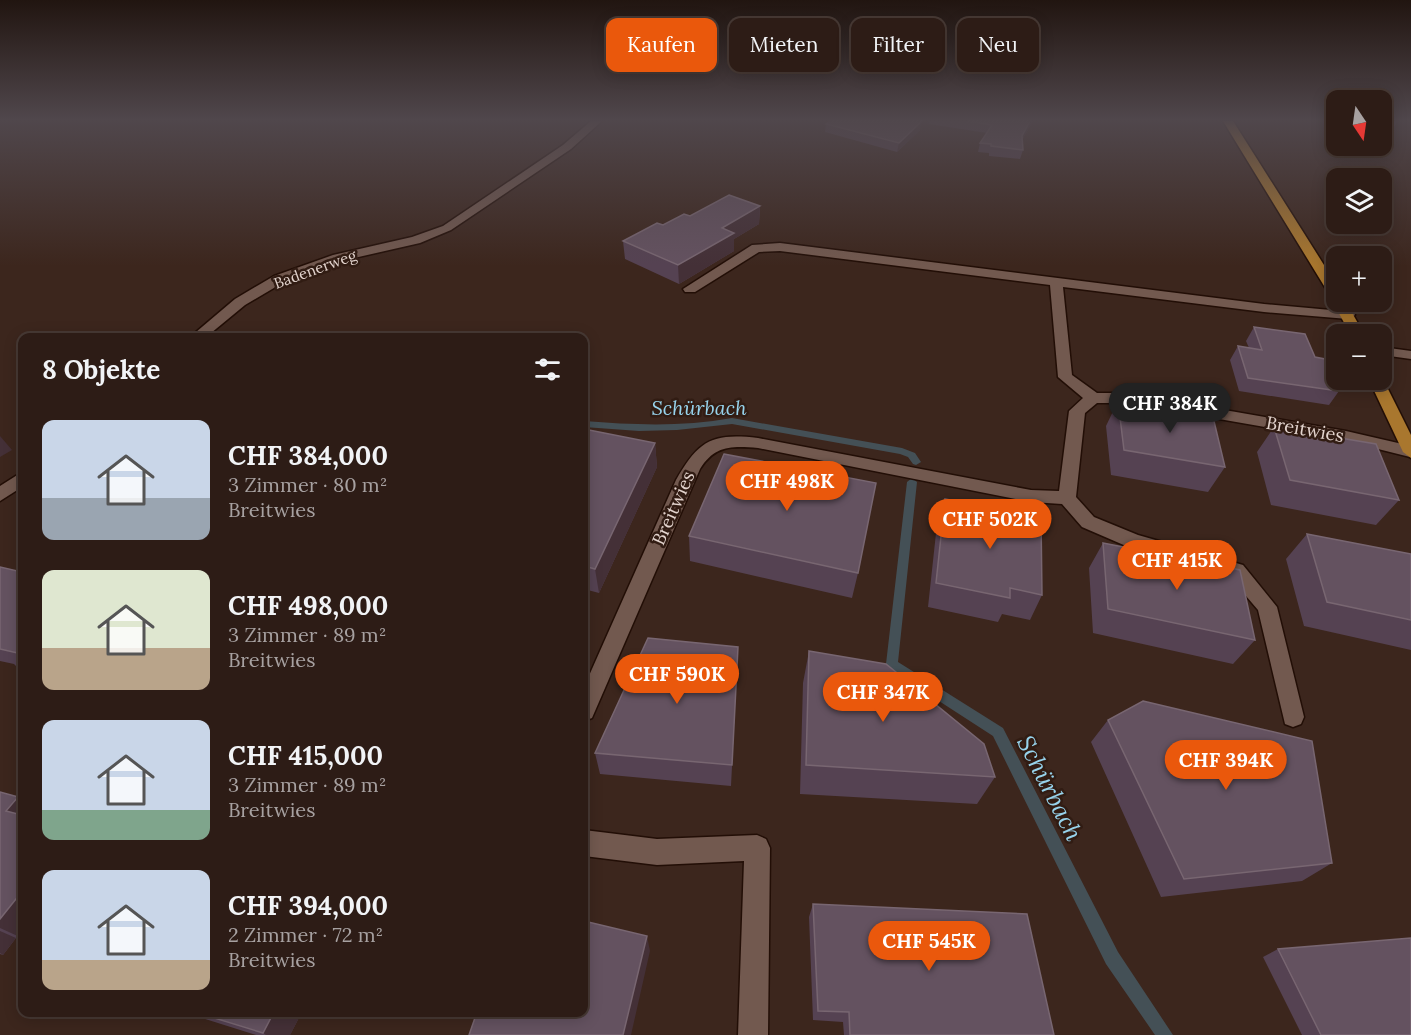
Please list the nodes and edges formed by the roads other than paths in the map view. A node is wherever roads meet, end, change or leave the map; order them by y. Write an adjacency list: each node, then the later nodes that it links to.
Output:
1 (534, 169): 9 (street, Badenerweg)
2 (1258, 169): 3 (main road)
3 (1326, 278)
4 (1056, 281): 5 (street); 7 (street); 13 (street)
5 (690, 289)
6 (1346, 312): 7 (main road)
7 (1348, 315): 8 (main road)
8 (1352, 324)
9 (202, 333)
10 (1392, 352): 11 (street)
11 (1411, 355)
12 (1382, 390): 14 (main road)
13 (1093, 398): 14 (street, Breitwies); 17 (street)
14 (1411, 451)
15 (18, 481): 16 (street)
16 (0, 495)
17 (1067, 498): 18 (street, Breitwies); 19 (street)
18 (588, 702)
19 (1293, 717)
20 (588, 843): 21 (street)
21 (753, 1035)

